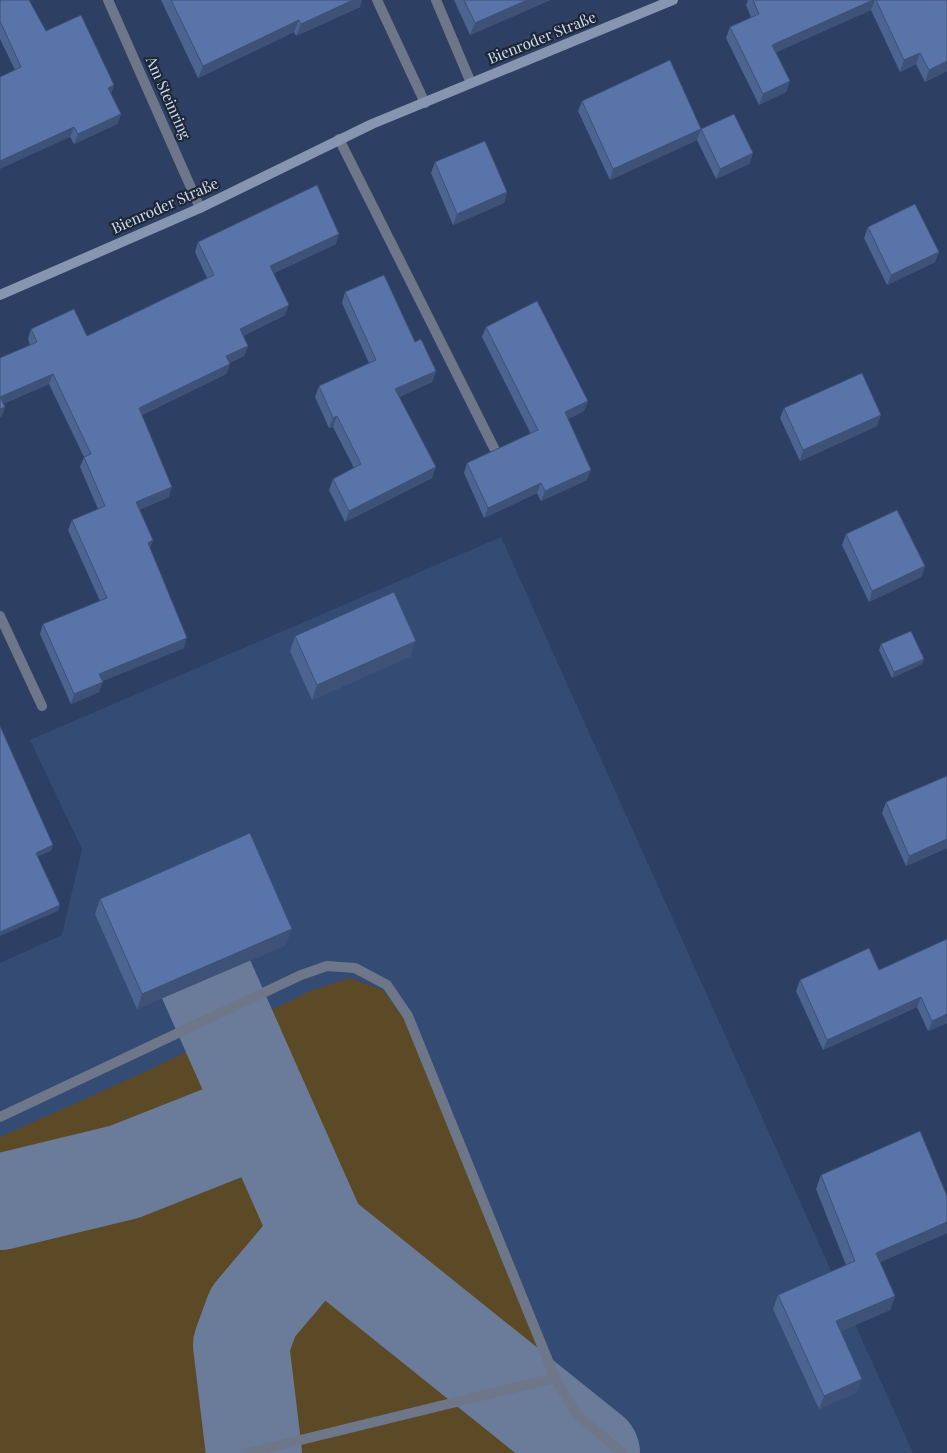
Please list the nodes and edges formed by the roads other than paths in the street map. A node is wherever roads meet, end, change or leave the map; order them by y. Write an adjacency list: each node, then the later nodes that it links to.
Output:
1 (108, 0): 8 (street, Am Steinring)
2 (378, 0): 6 (street)
3 (436, 0): 5 (street)
4 (673, 0): 5 (street, Bienroder Straße)
5 (471, 83): 6 (street, Bienroder Straße)
6 (425, 103): 7 (street, Bienroder Straße)
7 (339, 139): 8 (street, Bienroder Straße); 10 (street)
8 (200, 208): 9 (street, Bienroder Straße)
9 (0, 295)
10 (494, 448)
11 (0, 616): 12 (street)
12 (42, 706)
13 (0, 1116): 14 (street)
14 (555, 1378): 15 (street); 16 (street)
15 (247, 1453)
16 (622, 1453)

